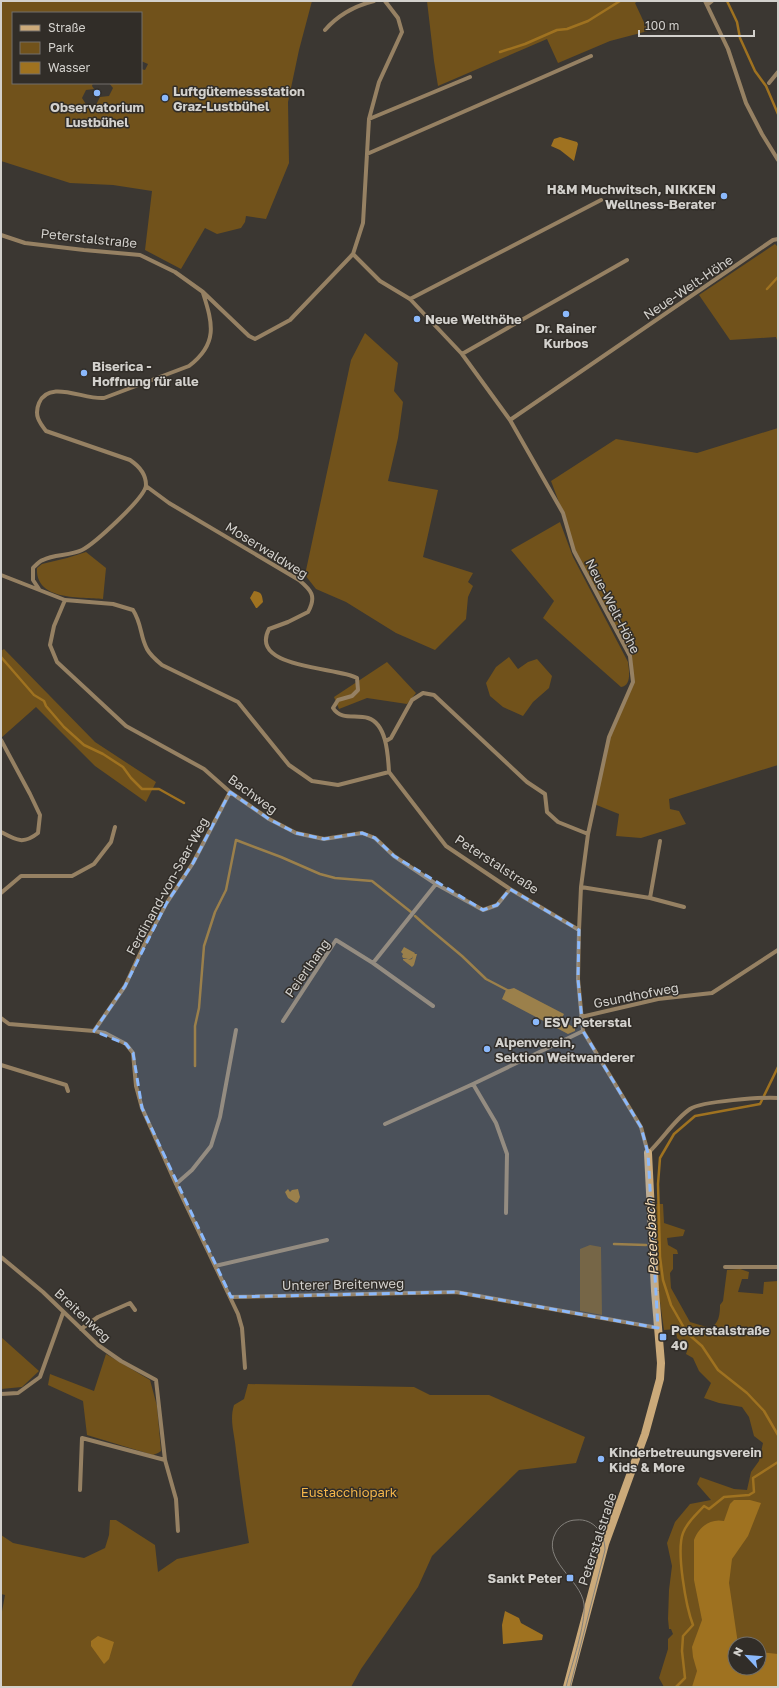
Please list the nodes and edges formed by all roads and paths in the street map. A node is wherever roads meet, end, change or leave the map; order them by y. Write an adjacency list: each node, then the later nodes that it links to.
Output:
1 (374, 1): 5 (street)
2 (384, 1): 10 (street)
3 (712, 1): 4 (street)
4 (706, 3): 12 (street)
5 (325, 30)
6 (591, 56): 11 (street)
7 (778, 72): 9 (street)
8 (470, 77): 10 (street)
9 (769, 83)
10 (369, 119): 11 (street)
11 (367, 154): 16 (street)
12 (778, 160)
13 (601, 200): 19 (street)
14 (1, 235): 18 (street, Peterstalstraße)
15 (778, 238): 21 (street, Neue-Welt-Höhe)
16 (353, 254): 18 (street); 19 (street, Neue-Welt-Höhe)
17 (627, 260): 20 (street)
18 (203, 292): 22 (street)
19 (410, 300): 20 (street, Neue-Welt-Höhe)
20 (462, 354): 21 (street, Neue-Welt-Höhe)
21 (510, 420): 32 (street, Neue-Welt-Höhe)
22 (146, 486): 24 (street); 27 (street, Moserwaldweg)
23 (1, 575): 24 (street)
24 (40, 590): 25 (street)
25 (65, 600): 28 (street); 29 (street, Bachweg)
26 (1, 740): 31 (street)
27 (386, 741): 28 (street, Moserwaldweg); 32 (street)
28 (389, 772): 36 (street, Peterstalstraße)
29 (230, 792): 34 (street, Bachweg); 48 (street, Ferdinand-von-Saar-Weg)
30 (114, 827): 37 (street)
31 (1, 832)
32 (588, 834): 35 (street, Neue-Welt-Höhe)
33 (660, 841): 38 (street)
34 (436, 884): 36 (street, Bachweg); 42 (street)
35 (581, 887): 38 (street); 40 (street, Neue-Welt-Höhe)
36 (510, 889): 40 (street, Peterstalstraße)
37 (1, 893)
38 (650, 898): 39 (street)
39 (684, 907)
40 (579, 930): 44 (street, Peterstalstraße)
41 (778, 950): 44 (street, Gsundhofweg)
42 (374, 963): 43 (street, Peierlhang); 46 (street, Peierlhang)
43 (433, 1006)
44 (581, 1017): 49 (street, Peterstalstraße)
45 (1, 1018): 48 (street)
46 (283, 1021)
47 (236, 1030): 56 (street)
48 (94, 1031): 56 (street)
49 (583, 1031): 51 (street); 55 (street, Peterstalstraße)
50 (1, 1065): 52 (street)
51 (473, 1084): 54 (street); 57 (street)
52 (68, 1091)
53 (778, 1098): 55 (street)
54 (385, 1124)
55 (648, 1153): 66 (street, Peterstalstraße)
56 (176, 1184): 60 (street)
57 (506, 1213)
58 (327, 1240): 60 (street)
59 (1, 1257): 65 (street, Breitenweg)
60 (215, 1266): 63 (street)
61 (725, 1267): 62 (street)
62 (778, 1267)
63 (231, 1297): 66 (street, Unterer Breitenweg); 68 (street)
64 (135, 1310): 67 (street)
65 (64, 1313): 67 (street, Breitenweg); 69 (street)
66 (658, 1328): 73 (street, Peterstalstraße)
67 (81, 1330): 70 (street, Breitenweg)
68 (245, 1368)
69 (1, 1394)
70 (165, 1460): 71 (street); 72 (street)
71 (80, 1490)
72 (178, 1531)
73 (568, 1687)

